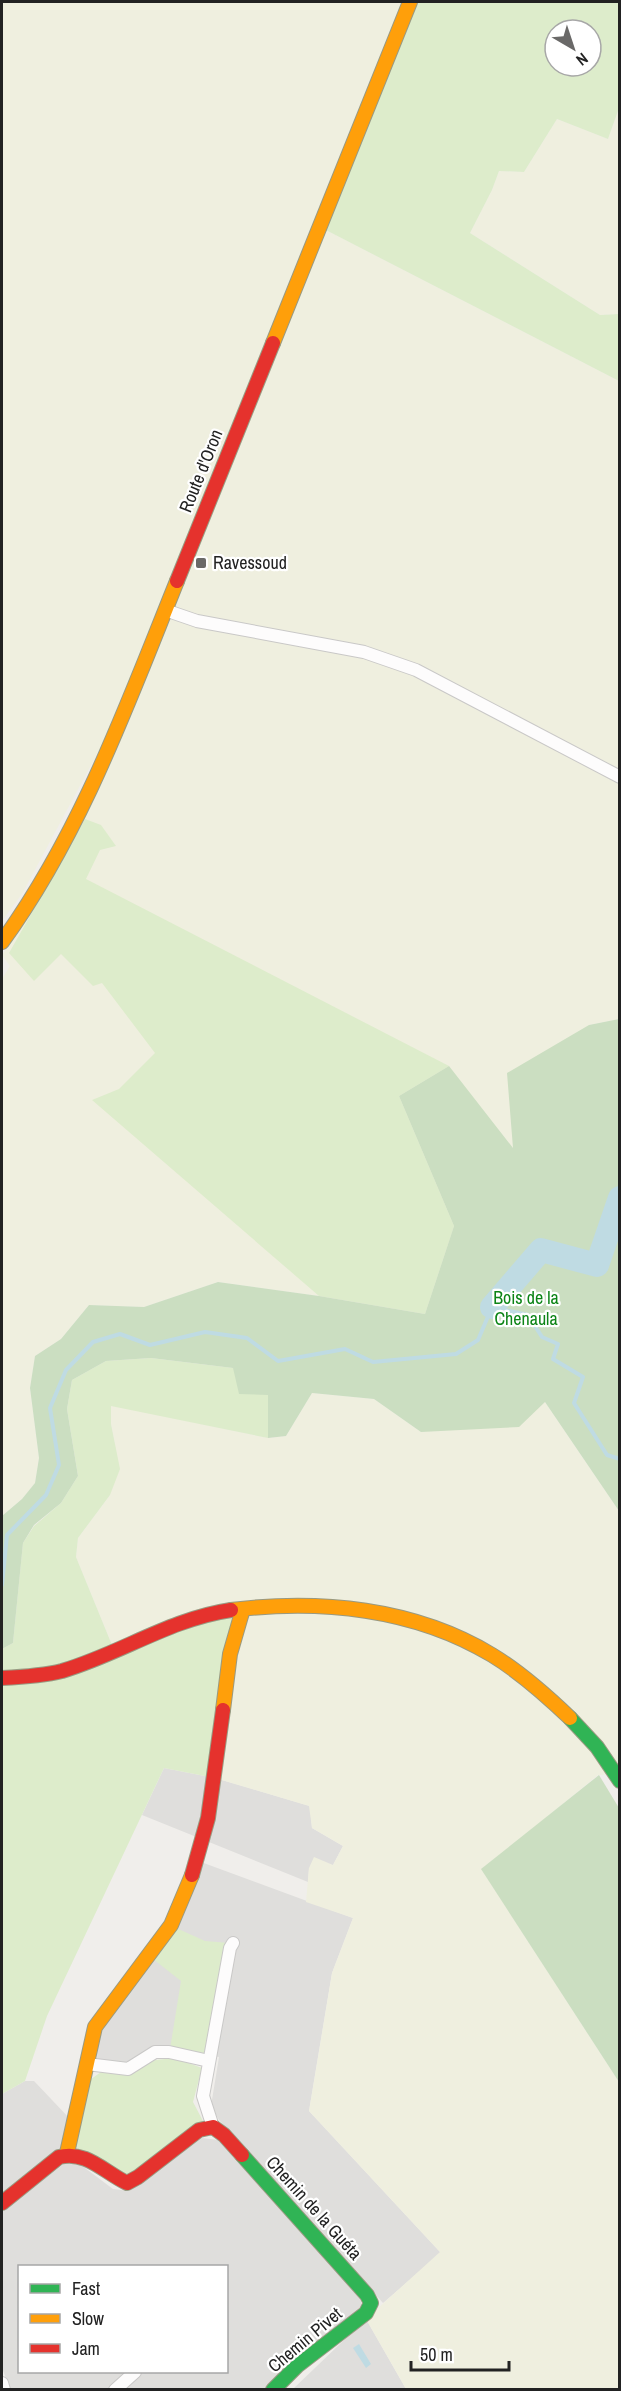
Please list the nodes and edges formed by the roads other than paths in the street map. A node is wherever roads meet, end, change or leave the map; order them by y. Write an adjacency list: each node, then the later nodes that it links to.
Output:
1 (410, 2): 2 (main road, Route d'Oron)
2 (165, 610): 3 (street); 4 (main road, Route d'Oron)
3 (620, 777)
4 (2, 942)
5 (243, 1609): 6 (main road); 7 (main road); 10 (main road)
6 (2, 1678)
7 (620, 1781)
8 (233, 1943): 9 (street, Chemin de la Guéta)
9 (209, 2061): 10 (street); 11 (street, Chemin de la Guéta)
10 (87, 2064): 12 (main road)
11 (213, 2127): 12 (main road); 14 (main road, Chemin de la Guéta)
12 (67, 2153): 13 (main road)
13 (2, 2203)
14 (359, 2318): 19 (main road, Chemin Pivet)
15 (134, 2373): 18 (street)
16 (2, 2383): 17 (street)
17 (4, 2390)
18 (115, 2390)
19 (273, 2390)

